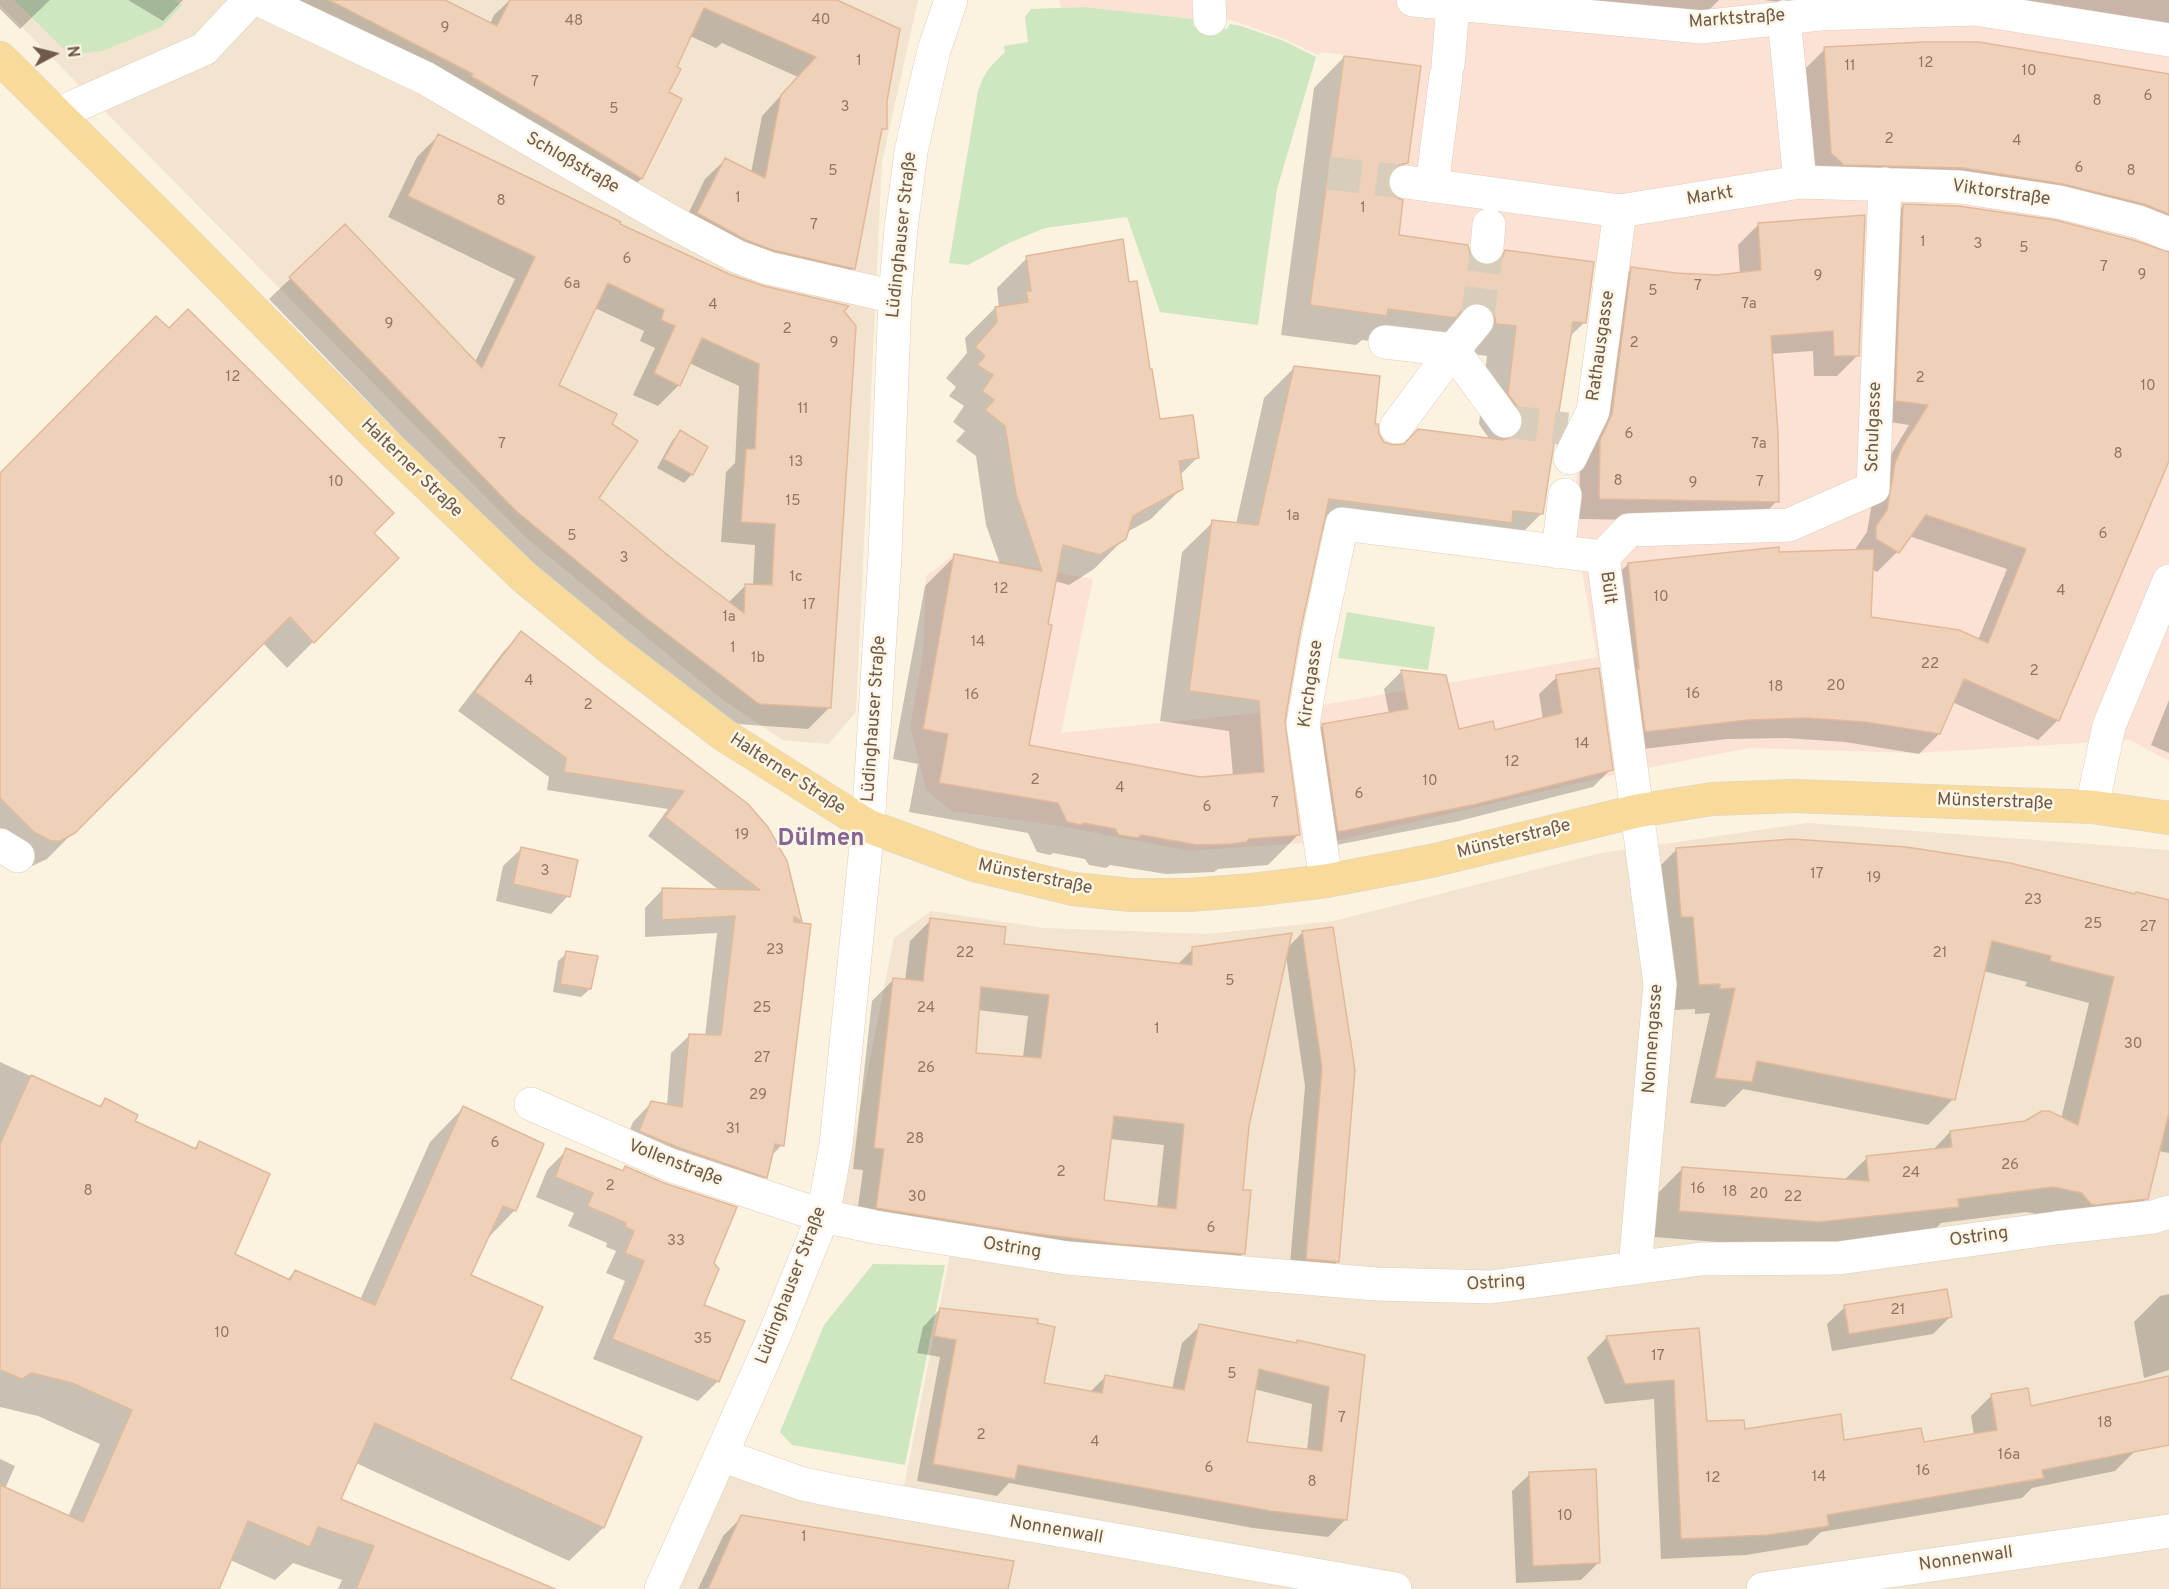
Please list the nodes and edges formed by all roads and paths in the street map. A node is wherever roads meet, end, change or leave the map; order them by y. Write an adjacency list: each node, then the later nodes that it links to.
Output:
1 (250, 0): 10 (street)
2 (260, 0): 15 (street, Schloßstraße)
3 (951, 0): 15 (street, Lüdinghauser Straße)
4 (1413, 0): 5 (street, Marktstraße)
5 (1453, 5): 6 (street, Marktstraße); 13 (street, Markt)
6 (1739, 11): 7 (street, Marktstraße)
7 (1784, 17): 8 (street, Marktstraße); 11 (street)
8 (2169, 40)
9 (0, 58): 10 (main road, Halterner Straße)
10 (57, 114): 30 (main road, Halterner Straße)
11 (1815, 182): 12 (street, Viktorstraße); 13 (street, Markt)
12 (1885, 183): 14 (street, Viktorstraße); 25 (street, Schulgasse)
13 (1620, 211): 21 (street, Rathausgasse)
14 (2169, 234)
15 (895, 297): 30 (street, Lüdinghauser Straße)
16 (1477, 321): 18 (street)
17 (1385, 342): 18 (street)
18 (1452, 350): 19 (street); 20 (street)
19 (1505, 421)
20 (1396, 427)
21 (1573, 440)
22 (1565, 495): 24 (street)
23 (1342, 524): 24 (street, Bült); 31 (street, Kirchgasse)
24 (1558, 552): 25 (street, Bült)
25 (1602, 557): 28 (street, Bült)
26 (2169, 581): 27 (street)
27 (2092, 807): 28 (main road, Münsterstraße); 29 (main road, Münsterstraße)
28 (1637, 811): 31 (main road, Münsterstraße); 35 (street, Nonnengasse)
29 (2169, 818)
30 (868, 826): 31 (main road, Münsterstraße); 34 (street, Lüdinghauser Straße)
31 (1326, 881)
32 (531, 1104): 34 (street, Vollenstraße)
33 (2169, 1212): 35 (street, Ostring)
34 (823, 1216): 35 (street, Ostring); 36 (street, Lüdinghauser Straße)
35 (1635, 1268)
36 (721, 1455): 38 (street, Nonnenwall); 39 (street, Lüdinghauser Straße)
37 (2169, 1531): 41 (street, Nonnenwall)
38 (1316, 1582): 40 (street, Nonnenwall)
39 (661, 1589)
40 (1395, 1589)
41 (1763, 1589)

